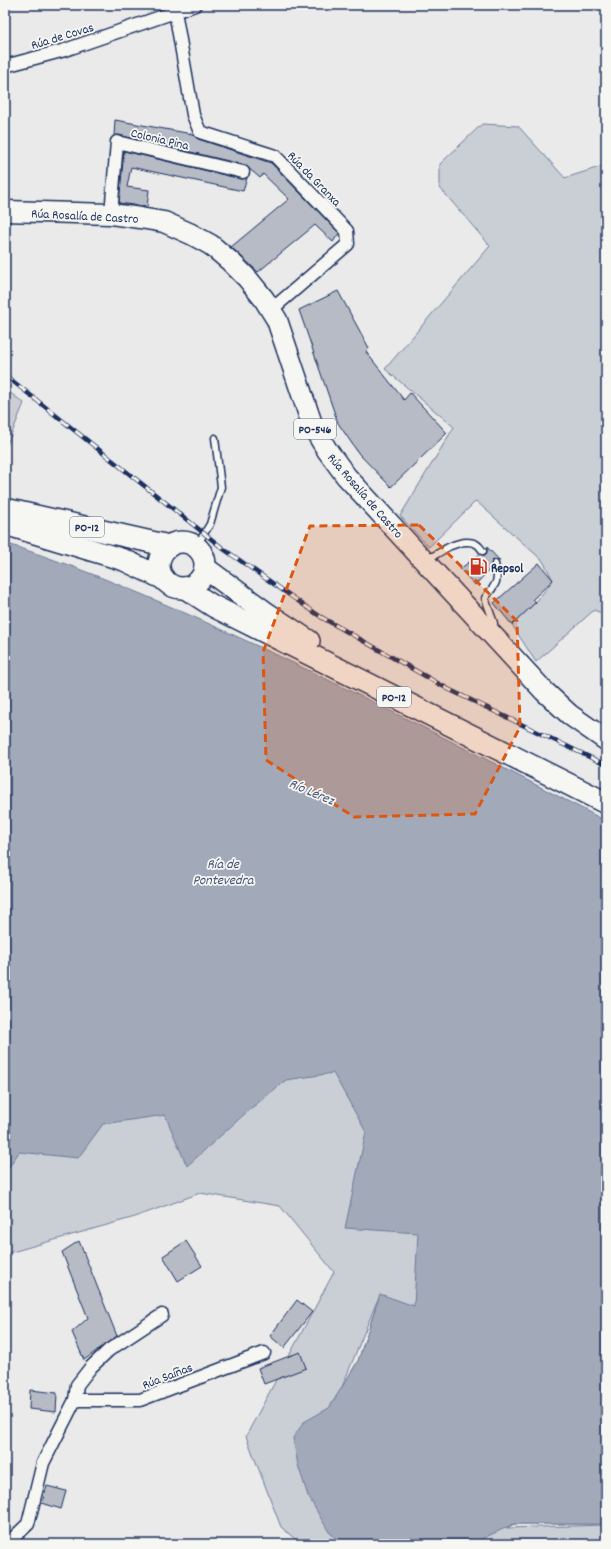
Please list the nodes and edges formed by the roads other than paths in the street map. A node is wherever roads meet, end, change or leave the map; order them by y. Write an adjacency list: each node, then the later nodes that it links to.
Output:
1 (195, 5): 2 (street, Rúa de Covas)
2 (175, 11): 3 (street, Rúa de Covas); 7 (street, Rúa da Granxa)
3 (5, 66)
4 (243, 172): 6 (street, Colonia Pina)
5 (5, 211): 6 (main road, Rúa Rosalía de Castro / PO-546)
6 (111, 214): 7 (main road, Rúa Rosalía de Castro / PO-546)
7 (271, 310): 14 (main road, Rúa Rosalía de Castro / PO-546)
8 (215, 438): 12 (lane)
9 (5, 509): 11 (highway, PO-12)
10 (5, 524): 17 (highway, PO-12)
11 (169, 546): 12 (highway); 17 (highway)
12 (196, 547): 16 (highway)
13 (483, 551): 14 (lane)
14 (422, 559): 19 (main road, Rúa Rosalía de Castro / PO-546)
15 (495, 564): 19 (lane)
16 (205, 568): 18 (highway); 21 (highway, PO-12)
17 (164, 579): 18 (highway)
18 (185, 588): 22 (highway, PO-12)
19 (491, 634): 20 (main road, Rúa Rosalía de Castro / PO-546)
20 (606, 740)
21 (606, 787)
22 (606, 803)
23 (162, 1315): 25 (street)
24 (264, 1352): 25 (street, Rúa Saíñas)
25 (75, 1400): 26 (street)
26 (7, 1544)

